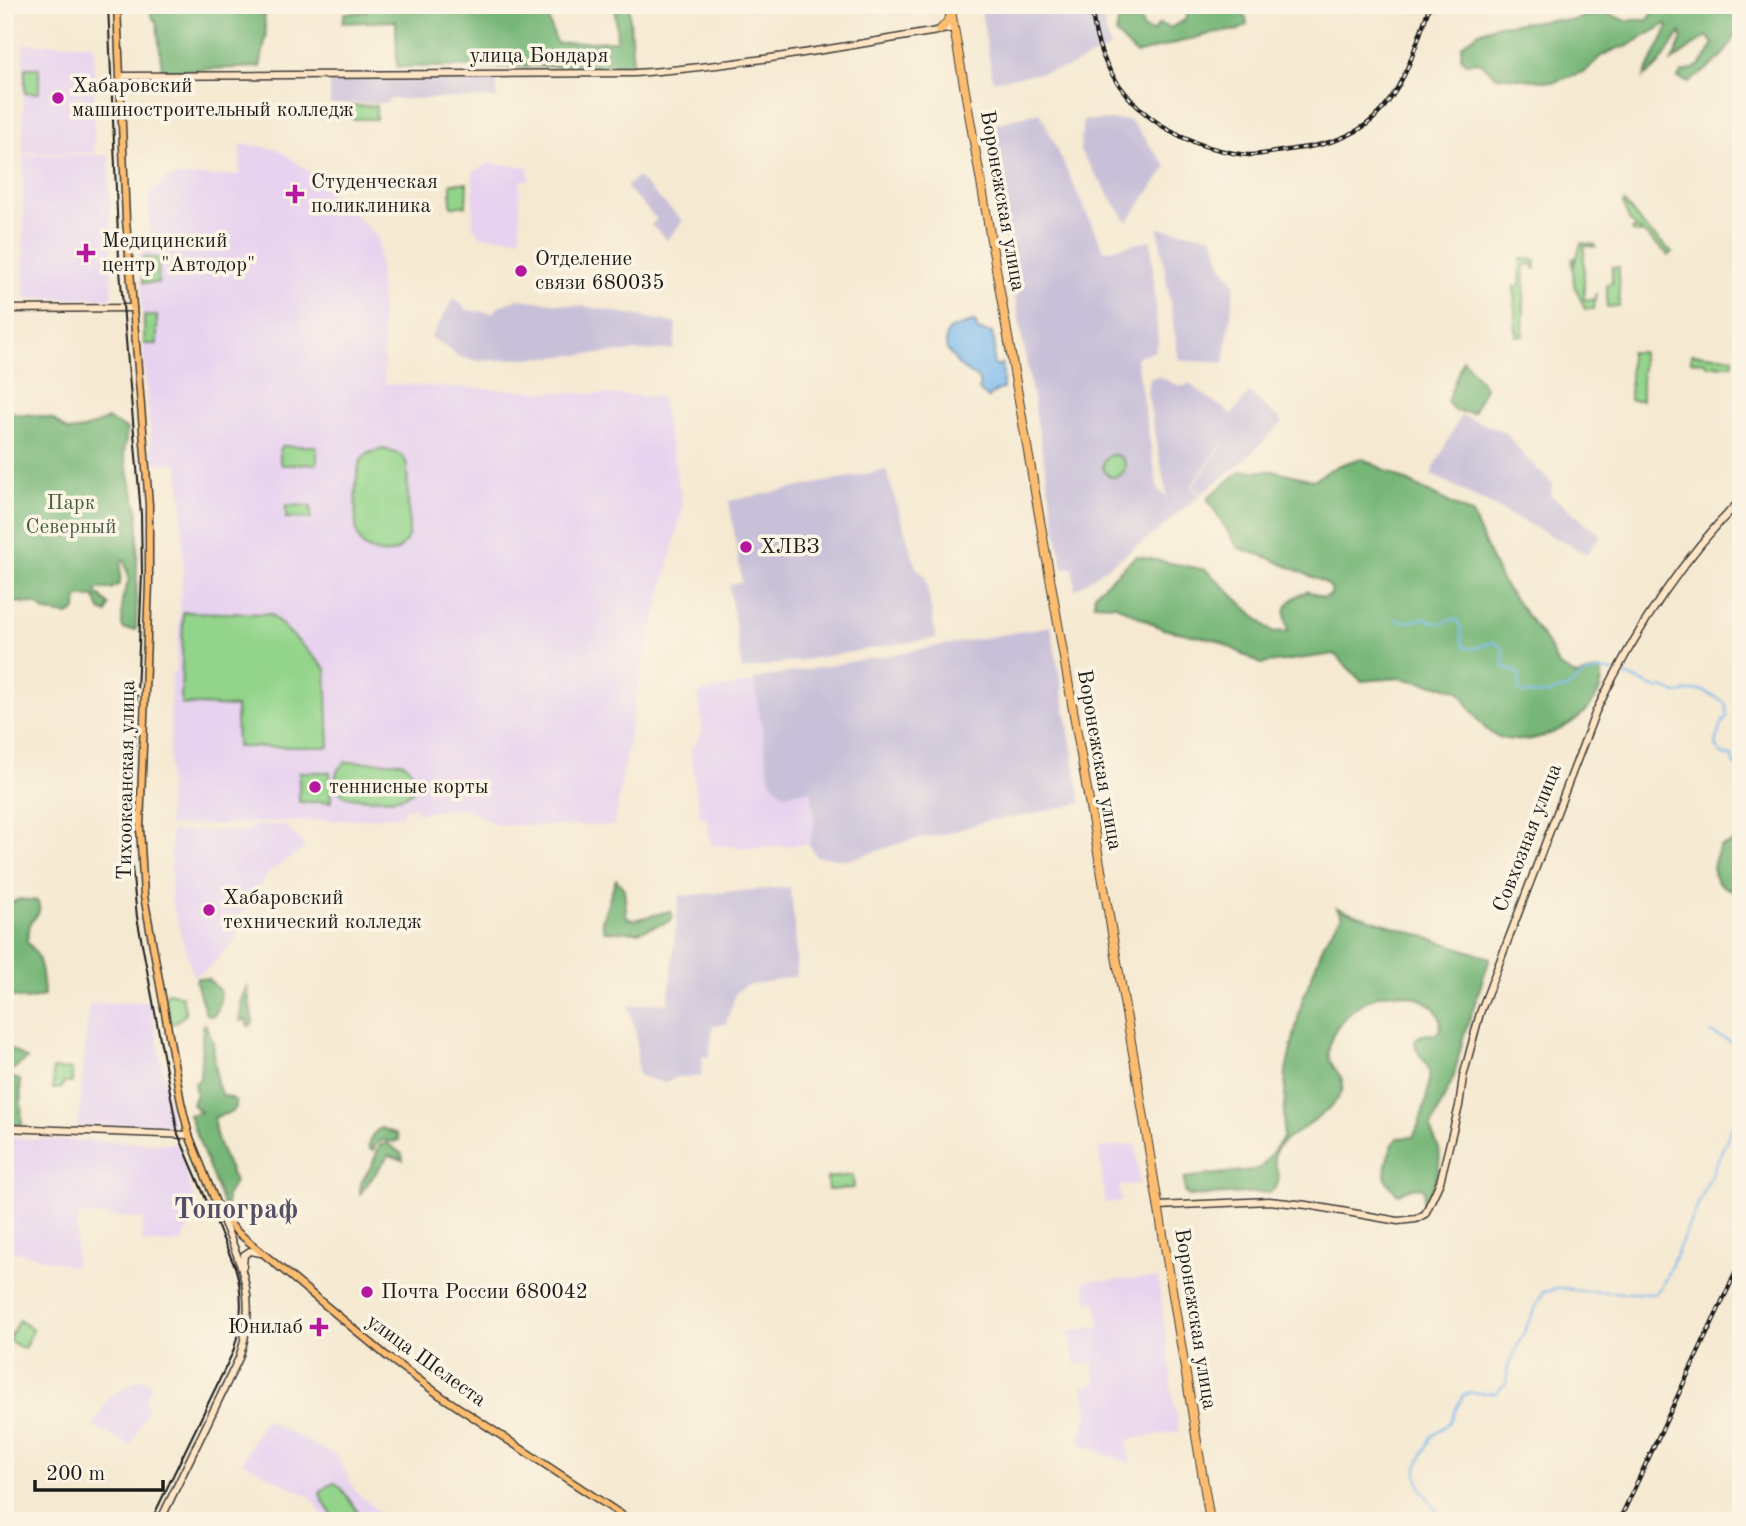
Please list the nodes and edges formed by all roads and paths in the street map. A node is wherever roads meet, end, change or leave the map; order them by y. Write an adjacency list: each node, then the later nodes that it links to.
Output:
1 (117, 5): 6 (main road, Тихоокеанская улица)
2 (951, 8): 3 (highway, Воронежская улица); 4 (highway)
3 (954, 27): 4 (main road, улица Бондаря); 5 (highway, Воронежская улица)
4 (940, 30): 5 (main road); 6 (main road, улица Бондаря)
5 (957, 44): 12 (highway, Воронежская улица)
6 (121, 76): 7 (main road, Тихоокеанская улица)
7 (133, 308): 8 (main road); 11 (main road, Тихоокеанская улица)
8 (5, 309)
9 (1741, 500): 12 (main road, Совхозная улица)
10 (5, 1128): 11 (main road)
11 (189, 1135): 13 (main road, Тихоокеанская улица)
12 (1158, 1206): 18 (highway, Воронежская улица)
13 (218, 1208): 14 (main road, улица Шелеста); 15 (main road, Тихоокеанская улица)
14 (261, 1253): 15 (main road); 17 (main road, улица Шелеста)
15 (243, 1268): 16 (main road, Тихоокеанская улица)
16 (160, 1521)
17 (631, 1521)
18 (1210, 1521)

